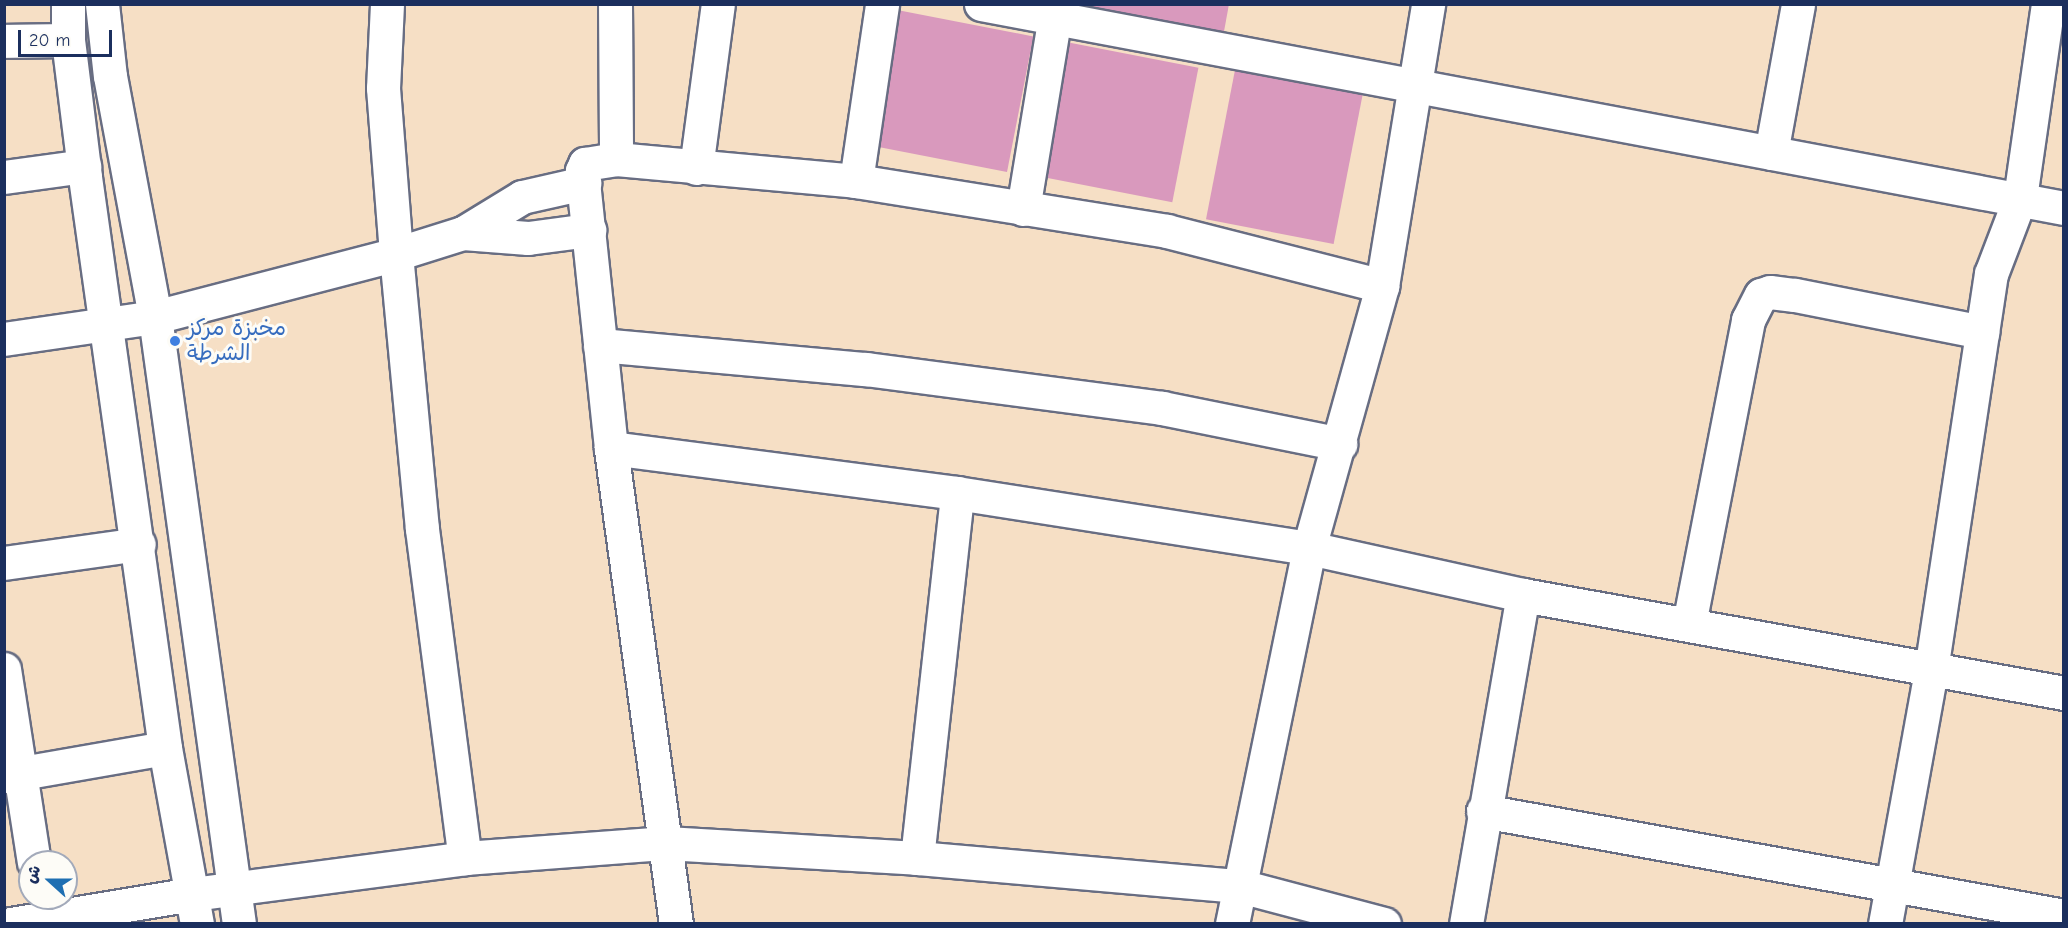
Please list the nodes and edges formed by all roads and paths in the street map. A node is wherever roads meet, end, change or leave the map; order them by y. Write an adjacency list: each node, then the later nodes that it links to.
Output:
1 (68, 4): 13 (street)
2 (102, 4): 29 (street)
3 (387, 4): 27 (street)
4 (615, 4): 16 (street)
5 (718, 4): 18 (street)
6 (882, 4): 20 (street)
7 (981, 4): 11 (street)
8 (1428, 4): 14 (street)
9 (1798, 4): 15 (street)
10 (2048, 4): 22 (street)
11 (1056, 11): 14 (street); 24 (street)
12 (4, 40): 13 (street)
13 (68, 40): 17 (street)
14 (1413, 86): 15 (street); 28 (street)
15 (1771, 153): 22 (street)
16 (616, 159): 18 (street); 21 (street)
17 (84, 166): 19 (street); 30 (street)
18 (696, 168): 20 (street)
19 (4, 177)
20 (856, 181): 24 (street)
21 (584, 183): 25 (street); 26 (street)
22 (2020, 198): 23 (street); 31 (street)
23 (2064, 208)
24 (1023, 209): 28 (street)
25 (589, 230): 26 (street); 33 (street)
26 (463, 233): 27 (street)
27 (396, 254): 29 (street); 50 (street)
28 (1382, 286): 34 (street)
29 (155, 317): 30 (street); 54 (street)
30 (108, 323): 32 (street); 37 (street)
31 (1982, 332): 41 (street); 43 (street)
32 (4, 339)
33 (600, 345): 34 (street); 35 (street)
34 (1340, 444): 38 (street)
35 (611, 448): 36 (street); 48 (street)
36 (957, 493): 38 (street); 51 (street)
37 (139, 544): 39 (street); 45 (street)
38 (1309, 548): 40 (street); 53 (street)
39 (4, 563)
40 (1523, 596): 41 (street); 47 (street)
41 (1689, 624): 43 (street)
42 (4, 669): 46 (street)
43 (1931, 670): 44 (street); 52 (street)
44 (2064, 693)
45 (165, 748): 46 (street); 55 (street)
46 (12, 775): 49 (street)
47 (1483, 812): 52 (street); 62 (street)
48 (666, 843): 50 (street); 51 (street); 59 (street)
49 (31, 850)
50 (465, 858): 54 (street)
51 (917, 858): 53 (street)
52 (1892, 884): 57 (street); 63 (street)
53 (1240, 886): 60 (street); 61 (street)
54 (234, 889): 55 (street); 58 (street)
55 (195, 909): 56 (street)
56 (31, 914)
57 (2064, 916)
58 (239, 924)
59 (676, 924)
60 (1232, 924)
61 (1384, 924)
62 (1466, 924)
63 (1885, 924)

